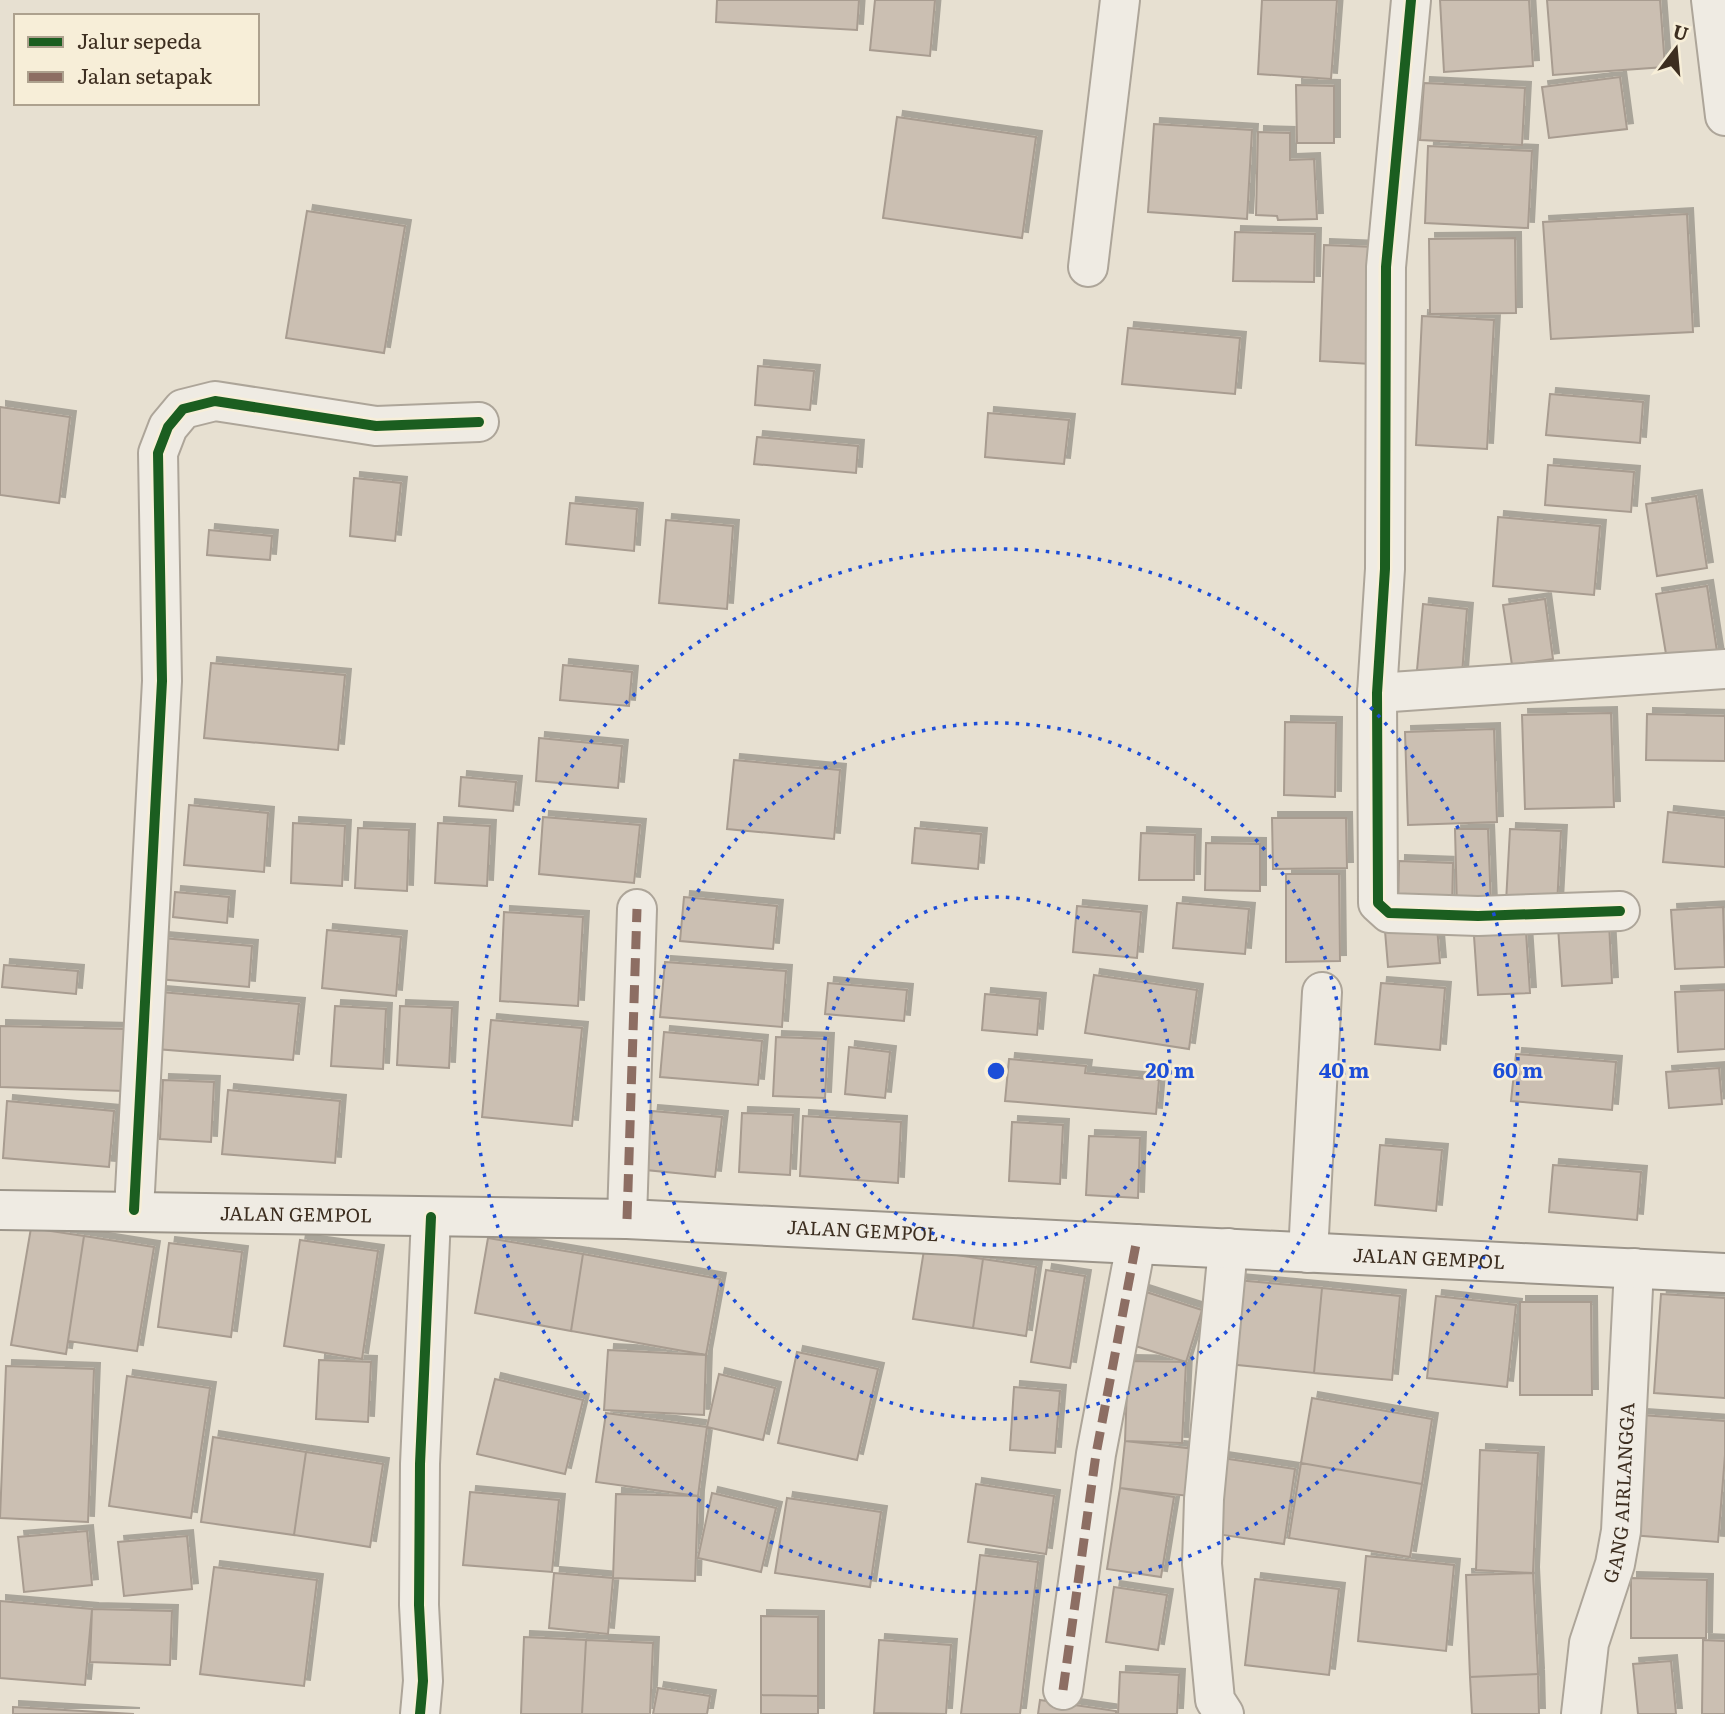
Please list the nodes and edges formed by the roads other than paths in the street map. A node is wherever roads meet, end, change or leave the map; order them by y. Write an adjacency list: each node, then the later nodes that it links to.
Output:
1 (1121, 0): 6 (street)
2 (1411, 0): 9 (street)
3 (1711, 0): 4 (street)
4 (1722, 65): 5 (street)
5 (1725, 116)
6 (1088, 267)
7 (479, 422): 14 (street)
8 (1725, 670): 9 (street)
9 (1377, 693): 11 (street)
10 (637, 909): 16 (street)
11 (1620, 911)
12 (1322, 992): 19 (street)
13 (0, 1210): 14 (street, JALAN GEMPOL)
14 (134, 1210): 15 (street, JALAN GEMPOL)
15 (431, 1217): 16 (street, JALAN GEMPOL); 23 (street)
16 (626, 1219): 17 (street, JALAN GEMPOL)
17 (1136, 1244): 18 (street, JALAN GEMPOL); 22 (street)
18 (1228, 1248): 19 (street, JALAN GEMPOL); 24 (street)
19 (1308, 1253): 20 (street, JALAN GEMPOL)
20 (1634, 1269): 21 (street, JALAN GEMPOL); 25 (street, GANG AIRLANGGA)
21 (1725, 1273)
22 (1063, 1690)
23 (420, 1714)
24 (1224, 1714)
25 (1581, 1714)

